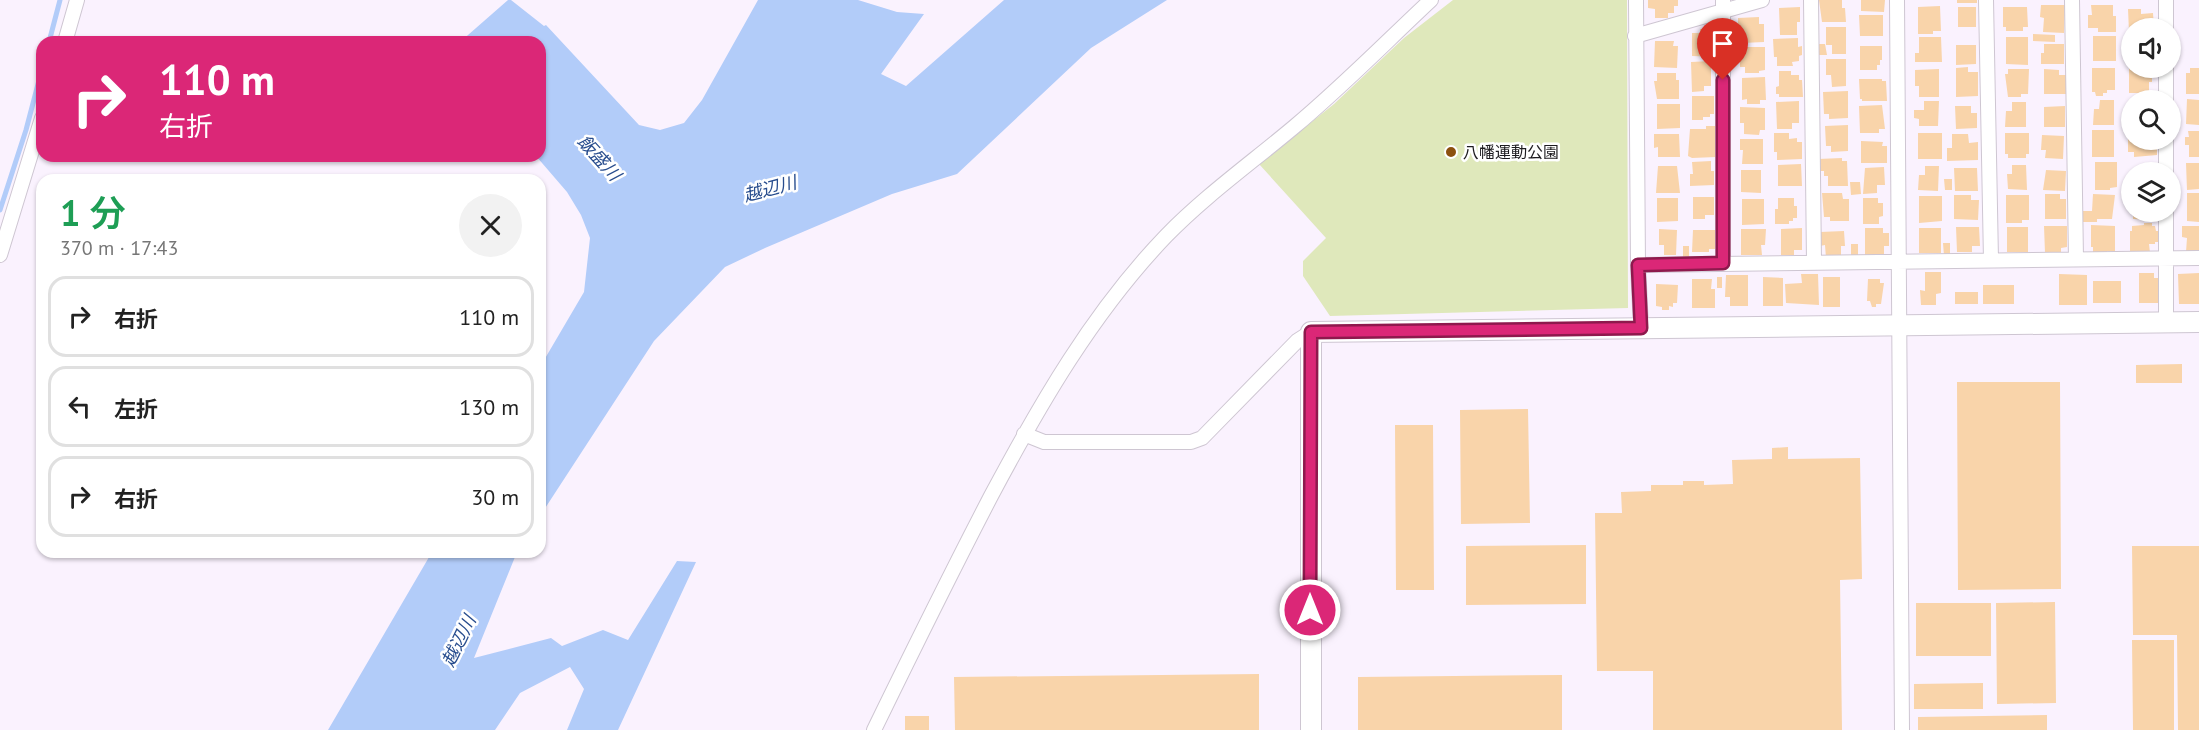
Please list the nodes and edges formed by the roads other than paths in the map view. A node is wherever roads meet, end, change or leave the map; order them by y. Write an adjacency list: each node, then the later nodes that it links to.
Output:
1 (77, 0): 12 (street)
2 (1431, 0): 30 (street)
3 (1635, 0): 13 (street)
4 (1762, 0): 10 (street)
5 (1811, 0): 21 (street)
6 (1897, 0): 22 (street)
7 (1986, 0): 20 (street)
8 (2072, 0): 19 (street)
9 (2166, 0): 11 (street)
10 (1723, 5): 13 (street); 23 (street)
11 (2166, 18)
12 (67, 36)
13 (1635, 36): 24 (street)
14 (36, 138): 16 (street)
15 (2166, 222): 17 (street)
16 (0, 255)
17 (2166, 257): 18 (street); 19 (street); 25 (street)
18 (2199, 258)
19 (2076, 259): 20 (street)
20 (1991, 260): 22 (street)
21 (1814, 262): 22 (street); 23 (street)
22 (1900, 262): 27 (street)
23 (1723, 263): 24 (street)
24 (1638, 265): 28 (street)
25 (2166, 322): 26 (street); 27 (street)
26 (2199, 322)
27 (1900, 327): 28 (street); 33 (street)
28 (1641, 328): 29 (street)
29 (1311, 332): 30 (street); 32 (street)
30 (1024, 434): 31 (street)
31 (873, 730)
32 (1311, 730)
33 (1902, 730)

